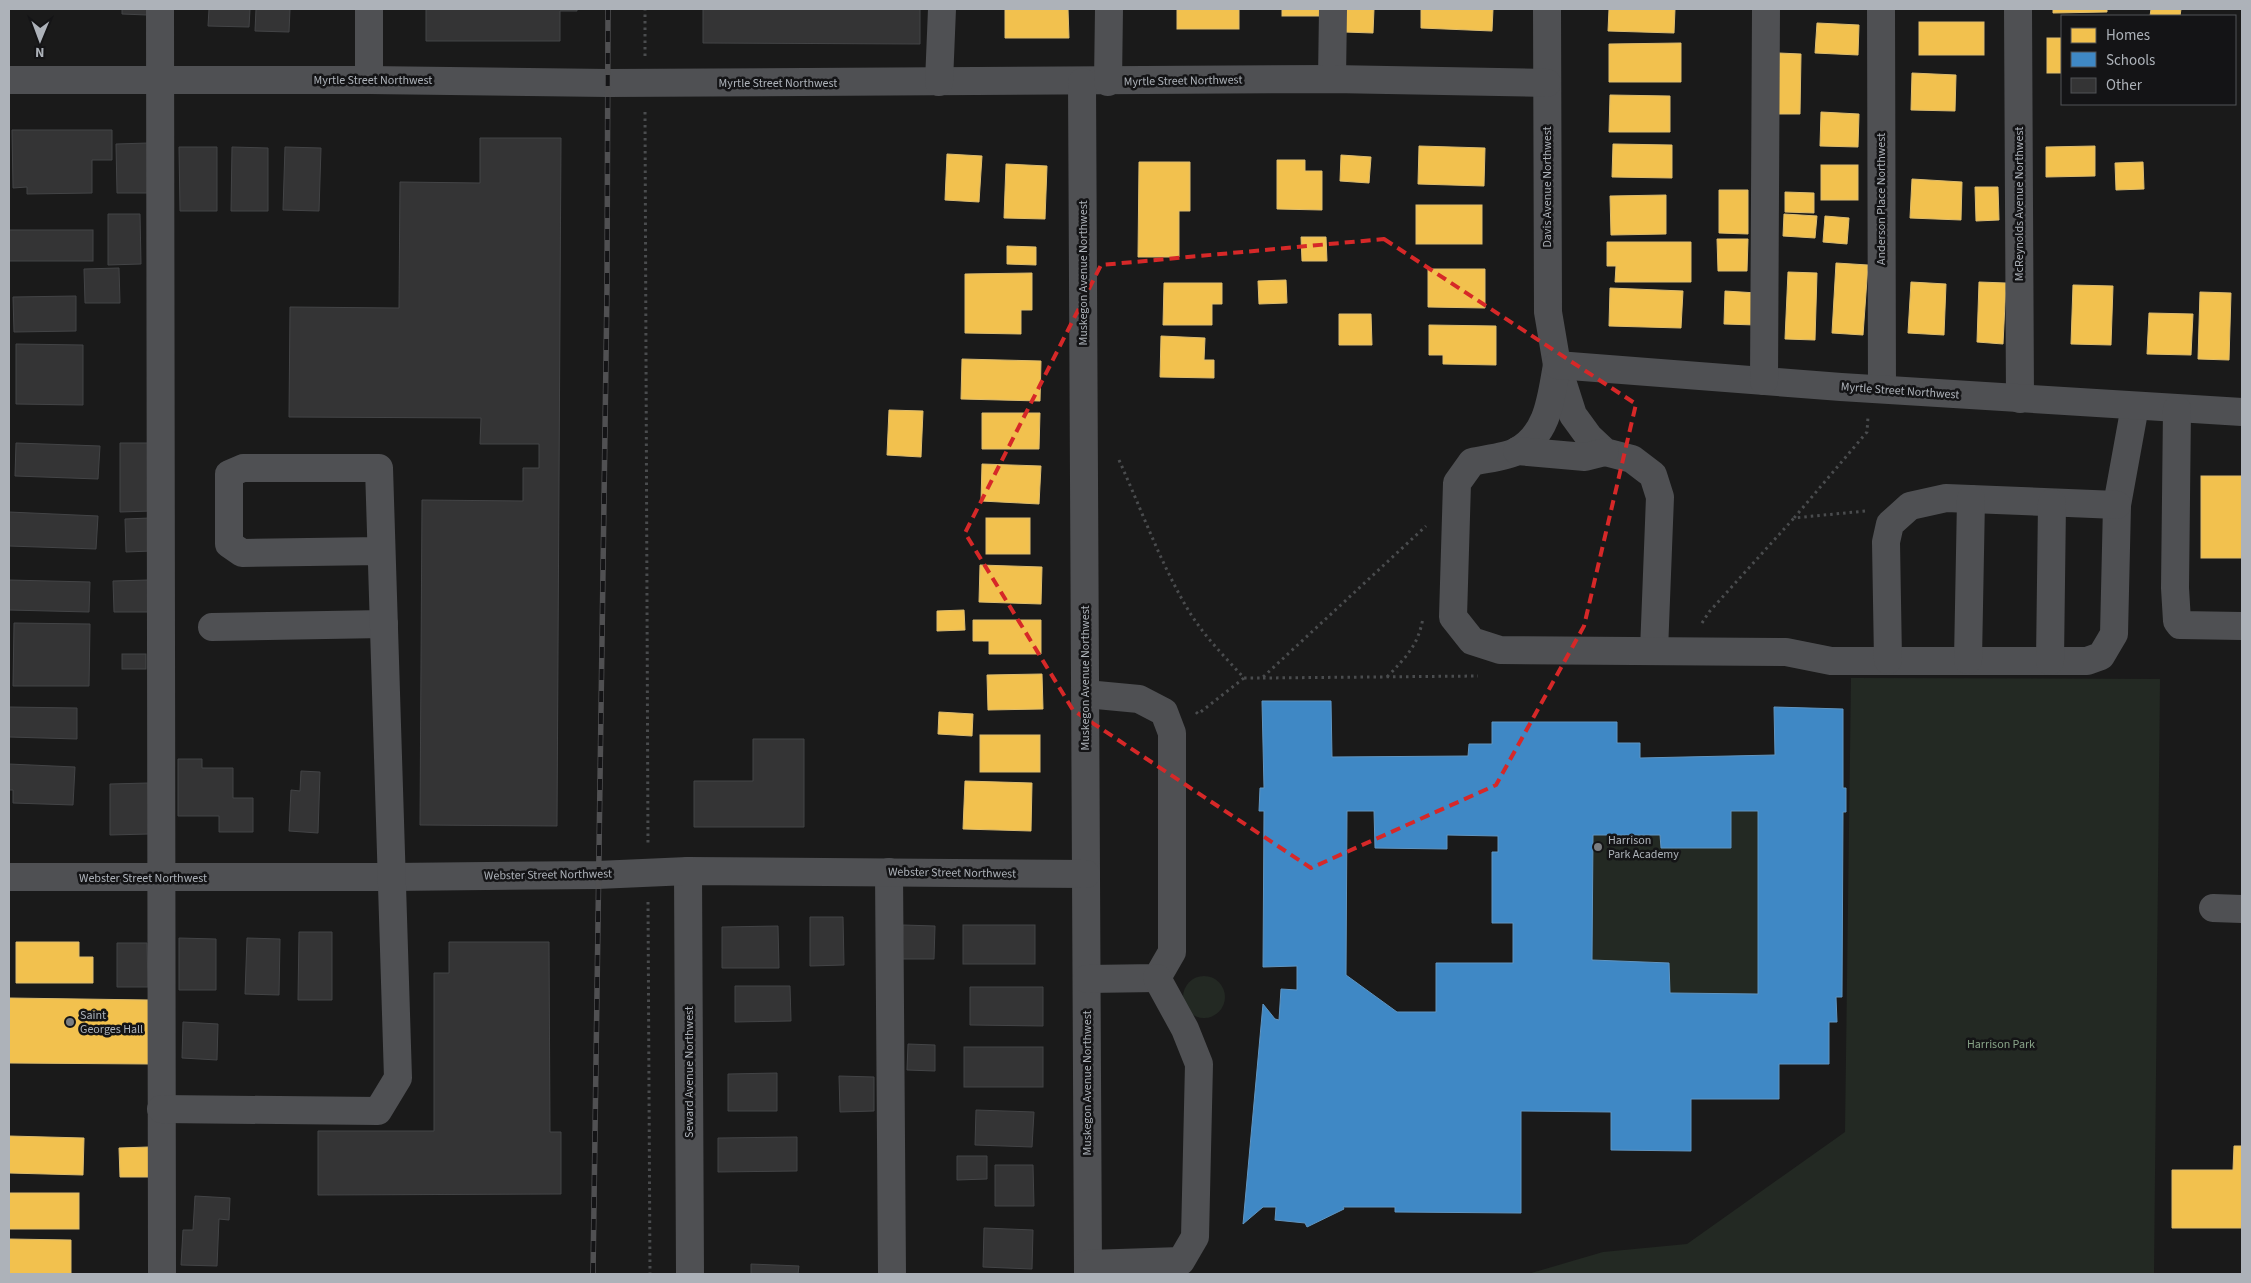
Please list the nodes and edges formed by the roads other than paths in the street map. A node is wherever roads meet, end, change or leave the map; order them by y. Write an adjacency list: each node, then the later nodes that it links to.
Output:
1 (160, 9): 11 (street)
2 (369, 9): 12 (street)
3 (942, 9): 14 (street)
4 (1109, 9): 15 (street, Muskegon Avenue Northwest)
5 (1333, 9): 13 (street)
6 (1547, 9): 16 (street, Davis Avenue Northwest)
7 (1766, 9): 18 (street)
8 (1881, 9): 19 (street, Anderson Place Northwest)
9 (2018, 9): 20 (street, McReynolds Avenue Northwest)
10 (9, 80): 11 (street, Myrtle Street Northwest)
11 (160, 80): 12 (street, Myrtle Street Northwest); 43 (street)
12 (369, 80): 14 (street, Myrtle Street Northwest)
13 (1332, 80): 15 (street, Myrtle Street Northwest); 16 (street, Myrtle Street Northwest)
14 (939, 82): 15 (street, Myrtle Street Northwest)
15 (1095, 82): 37 (street, Muskegon Avenue Northwest)
16 (1546, 83): 17 (street, Davis Avenue Northwest)
17 (1557, 365): 18 (street, Myrtle Street Northwest); 24 (street); 25 (street)
18 (1764, 381): 19 (street, Myrtle Street Northwest)
19 (1882, 389): 20 (street, Myrtle Street Northwest)
20 (2020, 399): 21 (street, Myrtle Street Northwest)
21 (2135, 406): 22 (street, Myrtle Street Northwest); 28 (street)
22 (2177, 408): 23 (street, Myrtle Street Northwest); 31 (street)
23 (2242, 412)
24 (1517, 451): 25 (street); 33 (street)
25 (1605, 452): 33 (street)
26 (1971, 499): 27 (street); 34 (street); 35 (street)
27 (2052, 503): 28 (street); 36 (street)
28 (2118, 505): 36 (street)
29 (381, 551): 29 (street); 30 (street)
30 (384, 624): 32 (street); 42 (street)
31 (2242, 626)
32 (212, 627)
33 (1654, 651): 34 (street)
34 (1888, 660): 35 (street)
35 (1968, 660): 36 (street)
36 (2050, 661)
37 (1086, 694): 40 (street, Muskegon Avenue Northwest); 46 (street)
38 (688, 871): 39 (street, Webster Street Northwest); 42 (street, Webster Street Northwest); 51 (street, Seward Avenue Northwest)
39 (889, 872): 40 (street, Webster Street Northwest); 52 (street)
40 (1086, 874): 47 (street, Muskegon Avenue Northwest)
41 (9, 877): 43 (street, Webster Street Northwest)
42 (392, 877): 43 (street, Webster Street Northwest); 48 (street)
43 (161, 879): 48 (street)
44 (2212, 908): 45 (street)
45 (2242, 909)
46 (1157, 978): 47 (street); 49 (street)
47 (1087, 979): 49 (street, Muskegon Avenue Northwest)
48 (161, 1109): 50 (street)
49 (1088, 1269)
50 (162, 1274)
51 (690, 1274)
52 (892, 1274)

